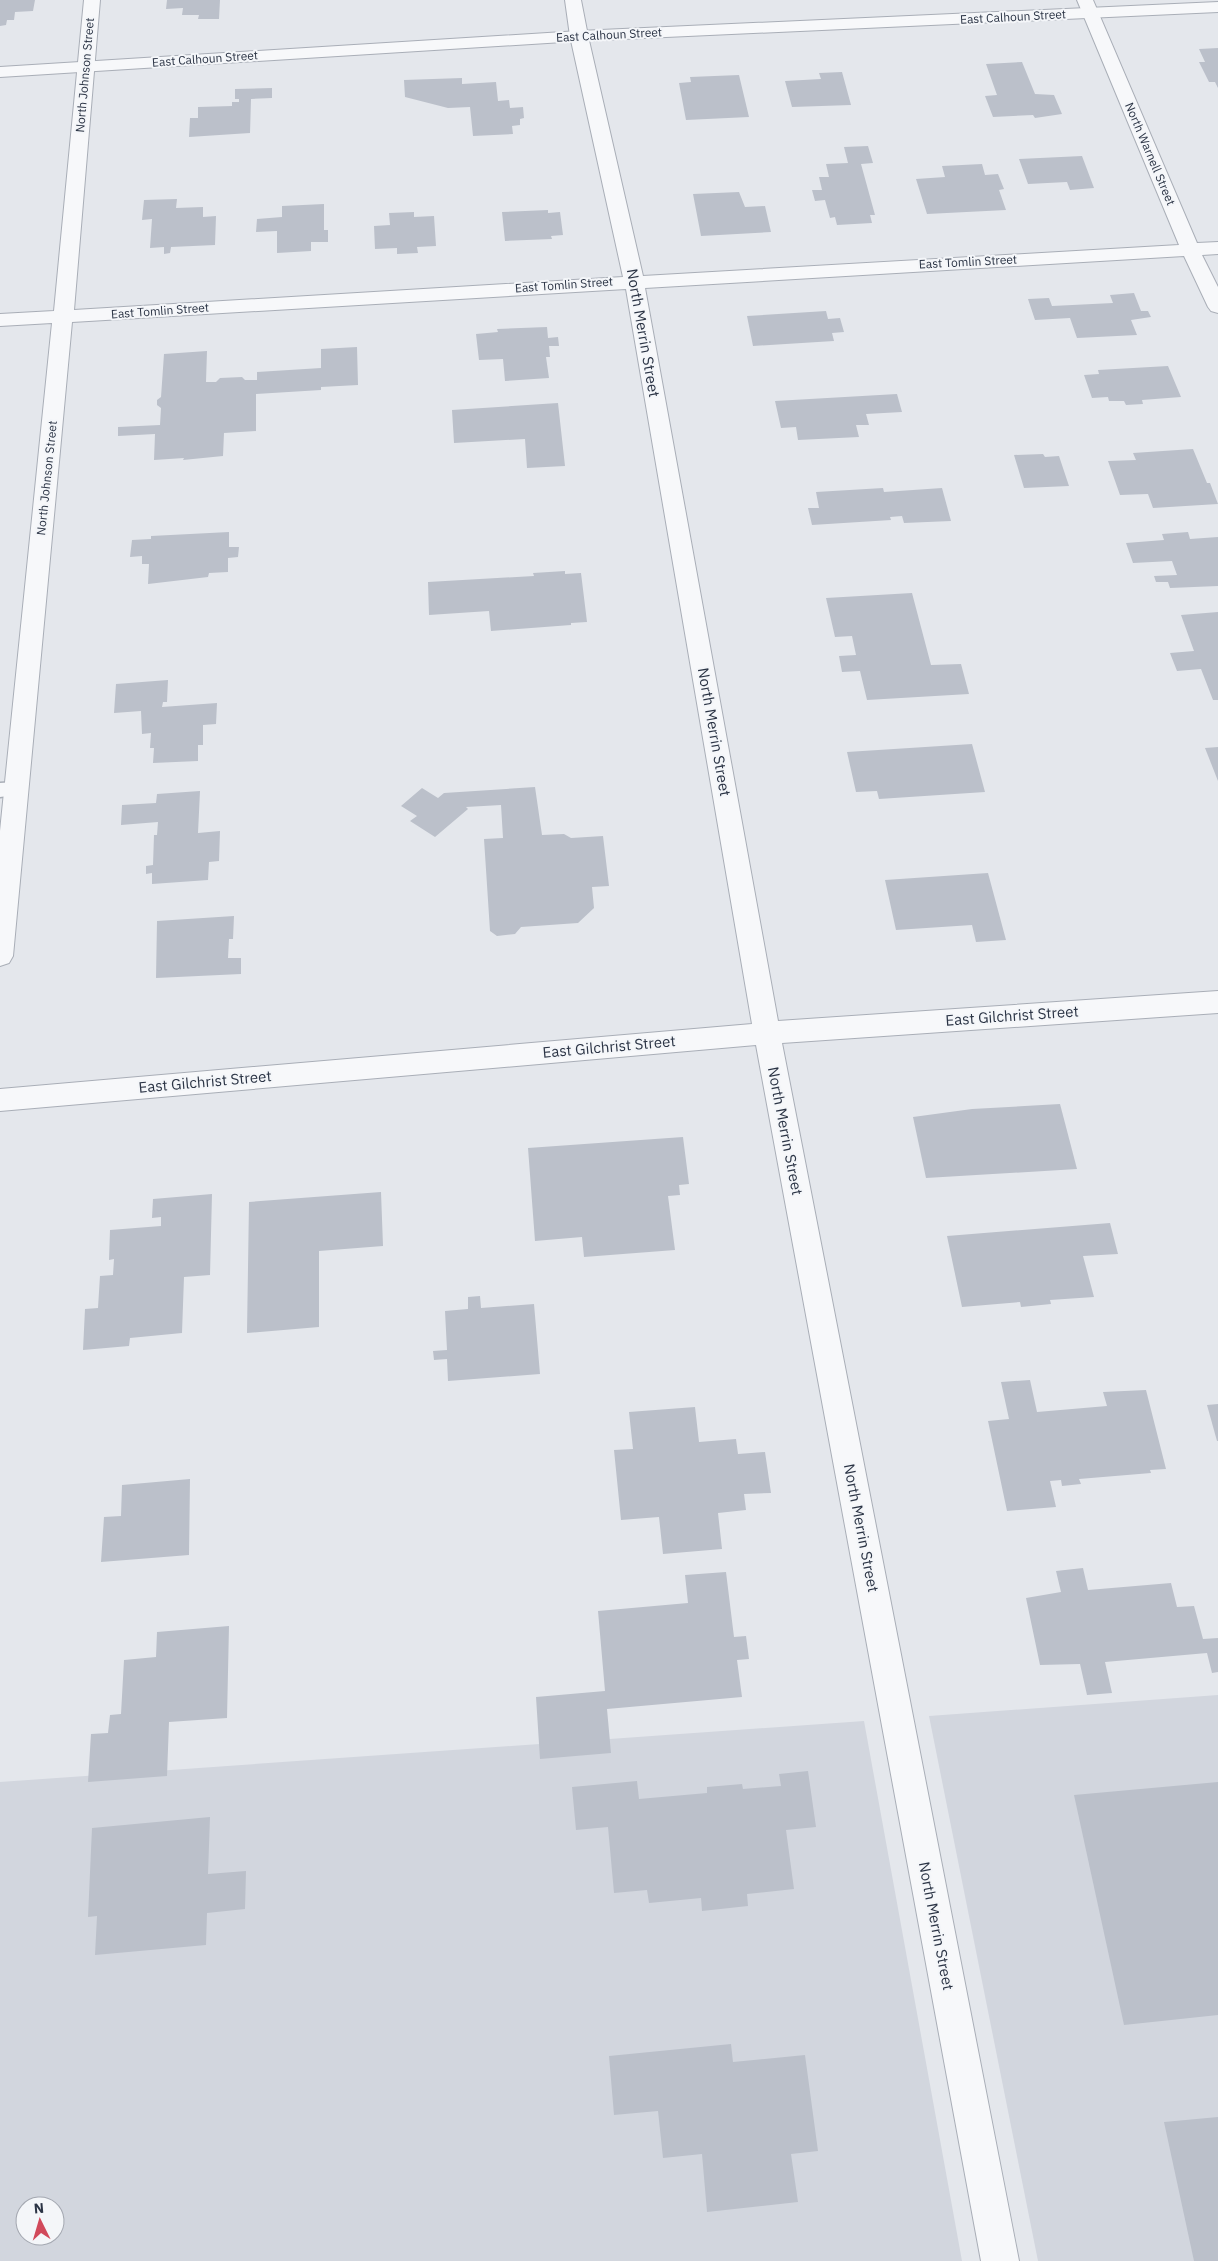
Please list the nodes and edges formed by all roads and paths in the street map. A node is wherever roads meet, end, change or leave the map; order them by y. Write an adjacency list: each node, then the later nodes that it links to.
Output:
1 (92, 0): 6 (street, North Johnson Street)
2 (573, 0): 5 (street, North Merrin Street)
3 (1088, 7): 4 (street, East Calhoun Street); 5 (street, East Calhoun Street); 9 (street, North Warnell Street)
4 (1218, 7)
5 (579, 36): 6 (street, East Calhoun Street); 10 (street, North Merrin Street)
6 (85, 67): 7 (street, East Calhoun Street); 12 (street, North Johnson Street)
7 (0, 72)
8 (1218, 248): 9 (street, East Tomlin Street)
9 (1190, 249): 10 (street, East Tomlin Street); 11 (street, North Warnell Street)
10 (634, 281): 12 (street, East Tomlin Street); 17 (street, North Merrin Street)
11 (1218, 307)
12 (64, 317): 13 (street, East Tomlin Street); 14 (street, North Johnson Street)
13 (0, 320)
14 (8, 790): 15 (street, North Johnson Street)
15 (0, 956)
16 (1218, 1002): 17 (street, East Gilchrist Street)
17 (767, 1032): 18 (street, East Gilchrist Street); 19 (street, North Merrin Street)
18 (0, 1100)
19 (1000, 2261)

